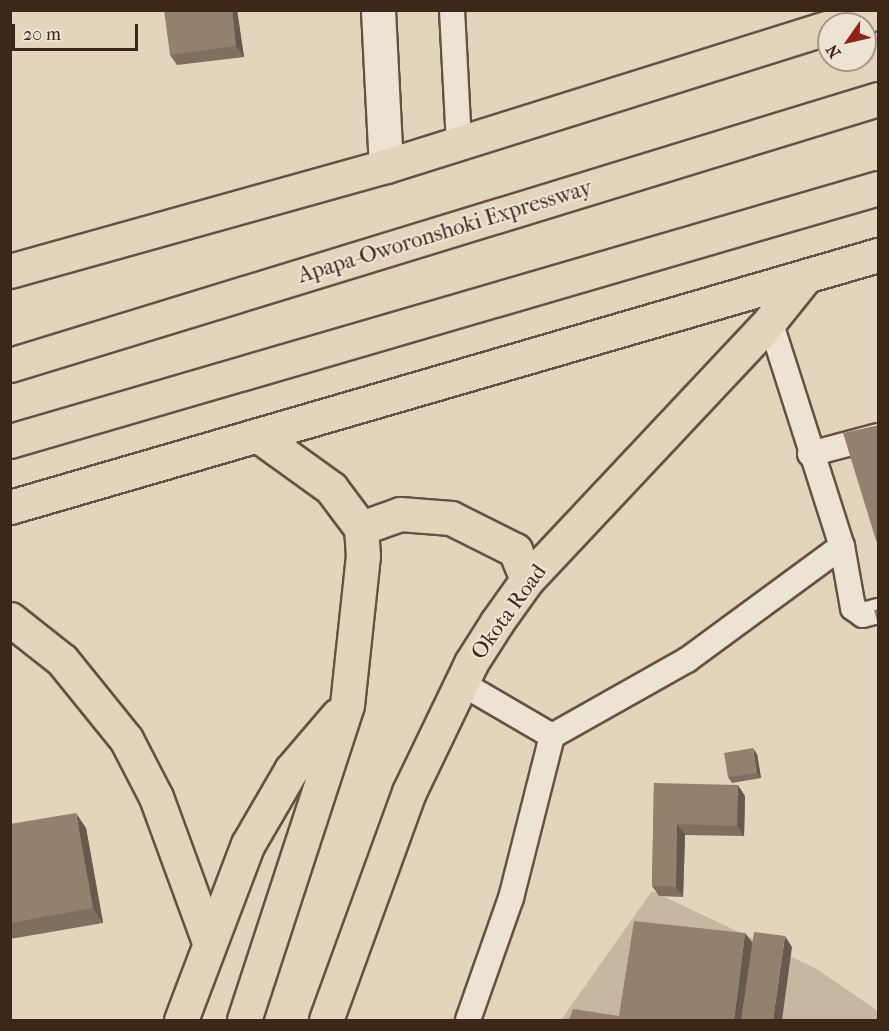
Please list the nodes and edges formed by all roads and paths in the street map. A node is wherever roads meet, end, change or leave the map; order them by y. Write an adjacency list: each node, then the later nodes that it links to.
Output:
1 (378, 10): 6 (main road)
2 (452, 10): 5 (lane)
3 (817, 31): 5 (main road)
4 (879, 99): 12 (main road, Apapa-Oworonshoki Expressway)
5 (459, 144): 6 (main road)
6 (386, 166): 9 (main road)
7 (879, 188): 15 (main road)
8 (879, 255): 10 (main road)
9 (10, 271)
10 (806, 276): 11 (main road, Okota Road); 13 (main road)
11 (770, 321): 16 (lane); 20 (main road, Okota Road)
12 (10, 365)
13 (259, 436): 17 (main road); 18 (main road)
14 (879, 436): 16 (lane)
15 (10, 441)
16 (810, 454): 19 (lane)
17 (10, 507)
18 (361, 528): 20 (main road); 24 (main road)
19 (842, 546): 21 (lane); 25 (lane)
20 (526, 580): 23 (main road, Okota Road)
21 (879, 611)
22 (10, 619): 26 (main road)
23 (461, 683): 25 (lane); 29 (main road, Okota Road)
24 (347, 705): 26 (main road); 28 (main road)
25 (552, 736): 30 (lane)
26 (208, 939): 27 (main road)
27 (181, 1020)
28 (244, 1020)
29 (327, 1020)
30 (468, 1020)

